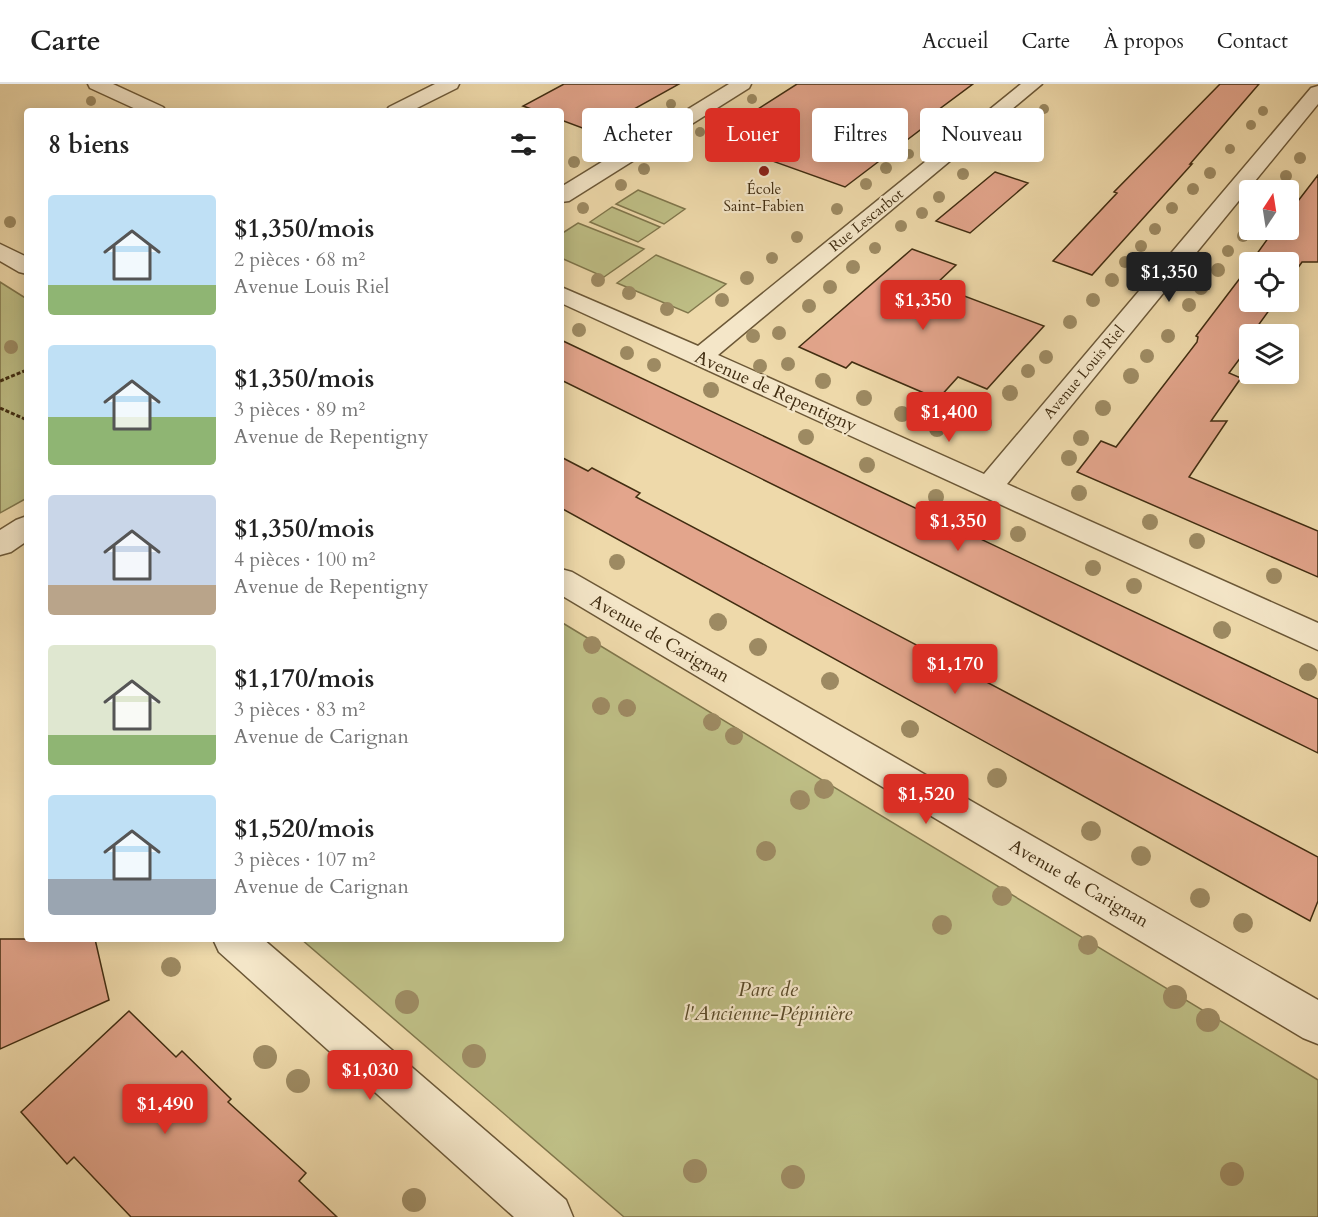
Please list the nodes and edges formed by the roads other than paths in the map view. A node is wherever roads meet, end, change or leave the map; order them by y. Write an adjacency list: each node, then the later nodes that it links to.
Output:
1 (97, 84): 7 (street)
2 (450, 84): 9 (street)
3 (742, 84): 10 (street)
4 (1033, 84): 14 (street, Rue Lescarbot)
5 (149, 88): 7 (street)
6 (1318, 92): 15 (street, Avenue Louis Riel)
7 (126, 97): 8 (street)
8 (150, 108)
9 (402, 108)
10 (564, 194)
11 (0, 251): 12 (street)
12 (24, 265)
13 (564, 295): 14 (street, Avenue de Repentigny)
14 (700, 357): 15 (street, Avenue de Repentigny)
15 (989, 487): 19 (street, Avenue de Repentigny)
16 (24, 529): 17 (street)
17 (0, 544)
18 (564, 582): 21 (street, Avenue de Carignan)
19 (1318, 637)
20 (236, 942): 22 (street)
21 (1318, 1023)
22 (549, 1217)

